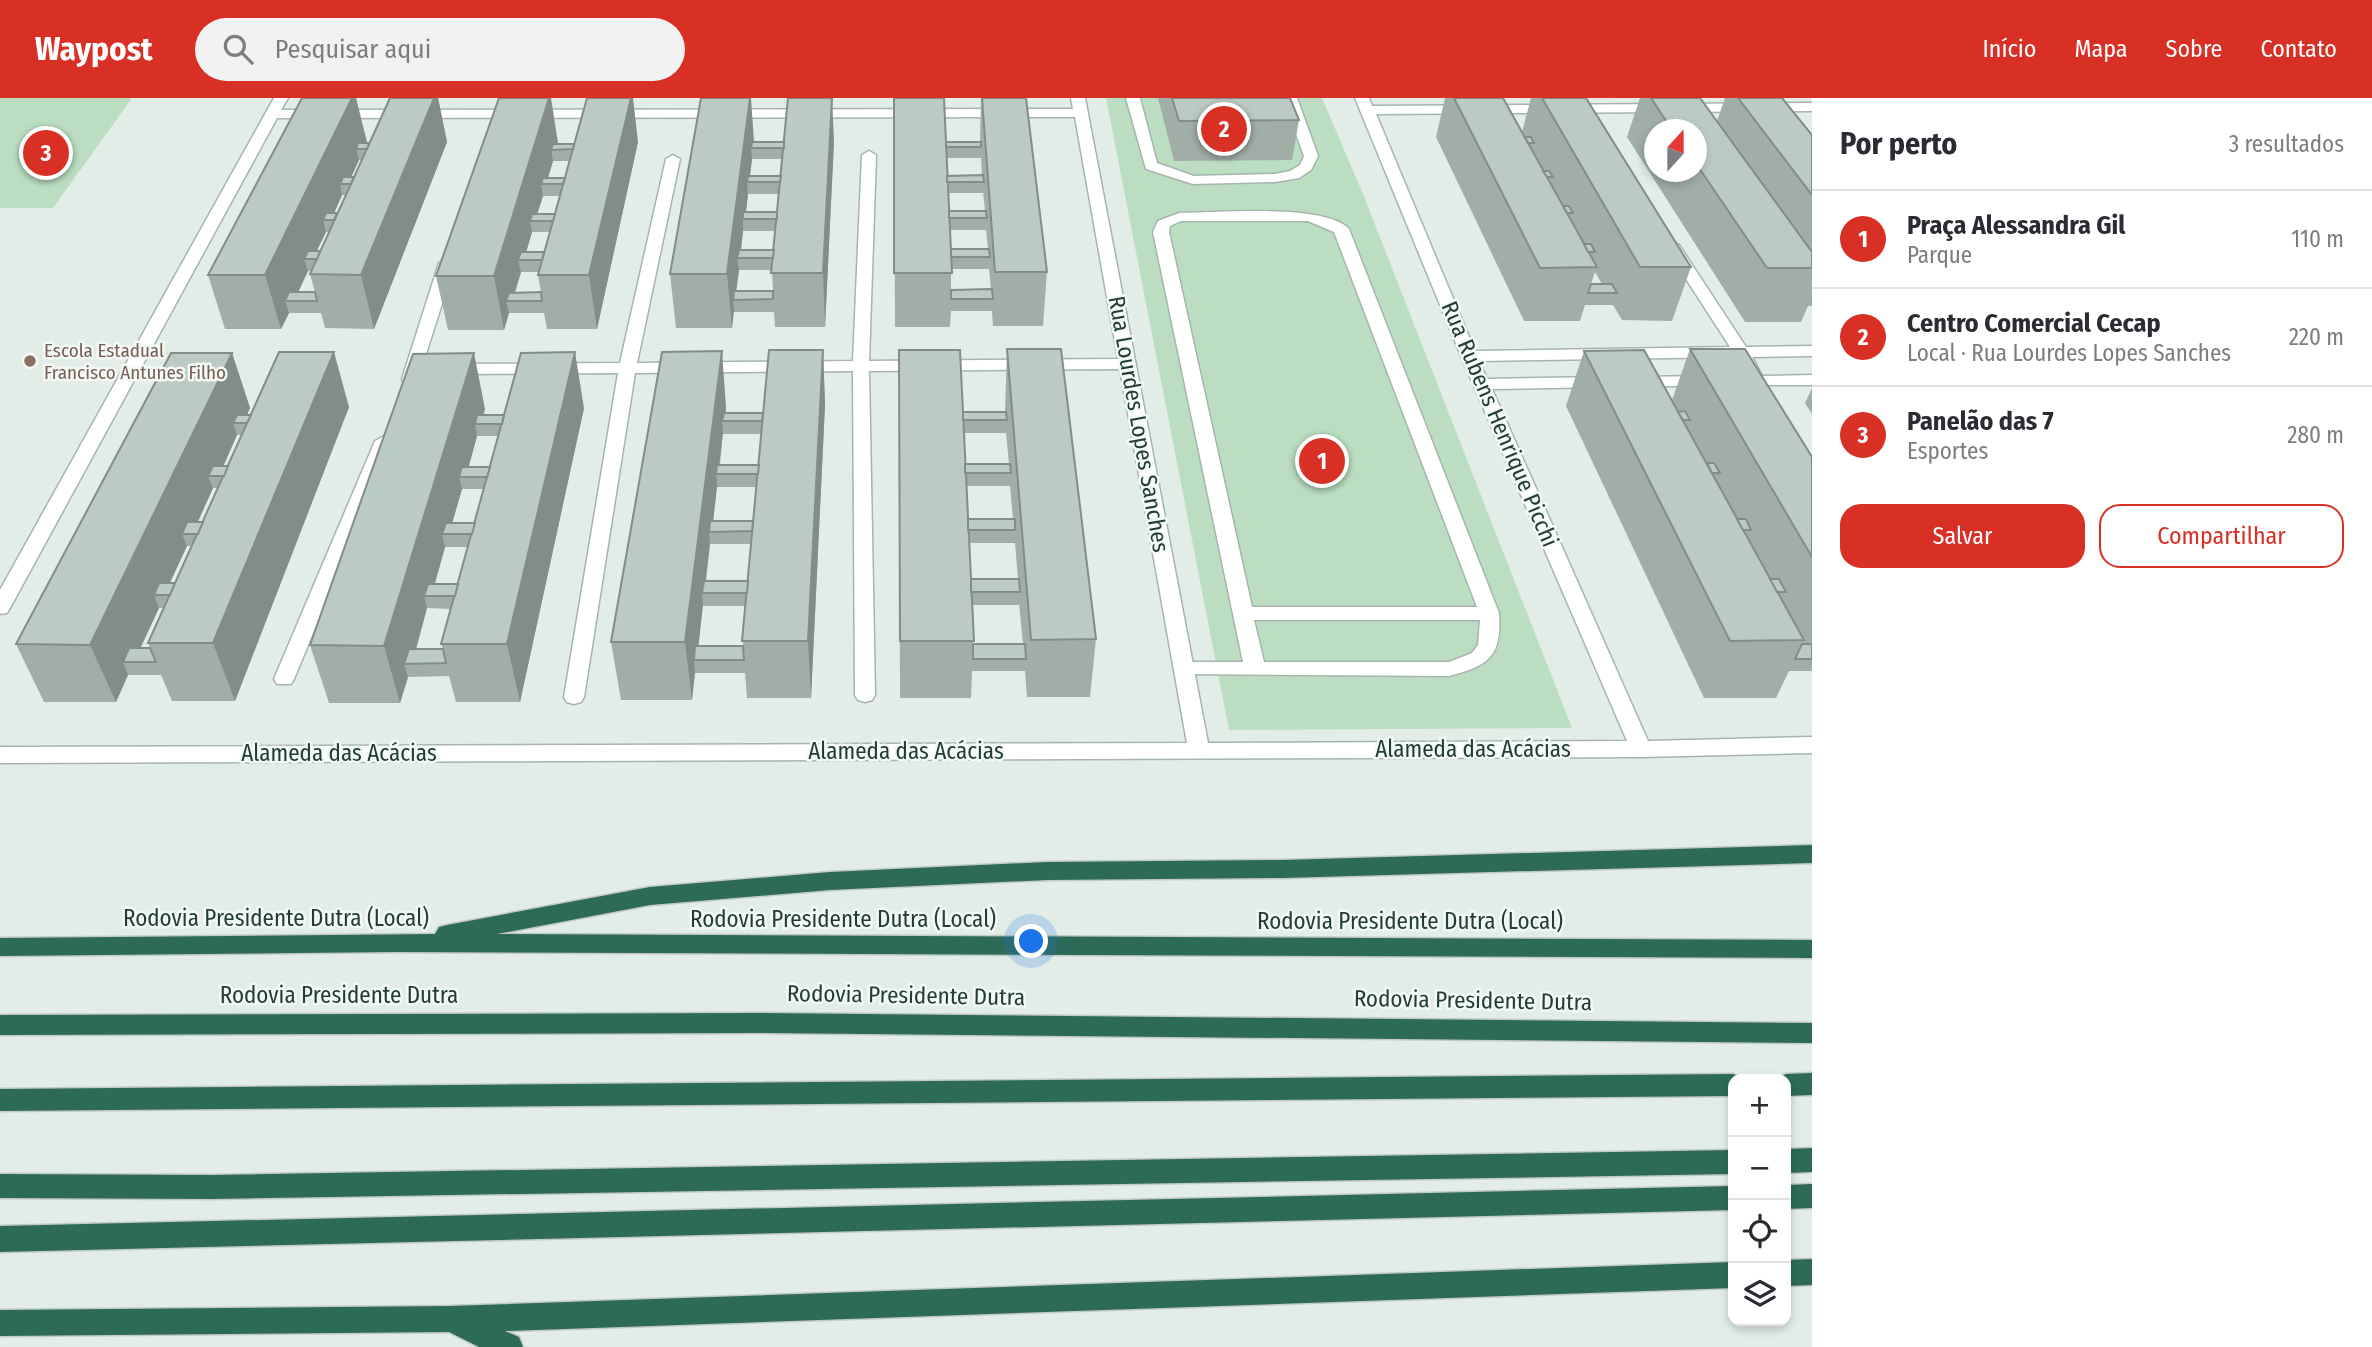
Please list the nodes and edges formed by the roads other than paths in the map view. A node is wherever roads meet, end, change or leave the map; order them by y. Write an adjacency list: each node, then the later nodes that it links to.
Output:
1 (281, 98): 7 (street)
2 (1133, 98): 3 (street)
3 (1290, 98)
4 (1365, 104): 6 (street); 14 (street, Rua Rubens Henrique Picchi)
5 (1080, 105): 7 (street); 15 (street, Rua Lourdes Lopes Sanches)
6 (1812, 107)
7 (272, 114): 24 (street)
8 (869, 155): 16 (street)
9 (673, 159): 17 (street)
10 (1663, 229): 13 (street)
11 (453, 241): 18 (street)
12 (1812, 351): 13 (street)
13 (1741, 352): 14 (street); 21 (street)
14 (1469, 356): 20 (street, Rua Rubens Henrique Picchi)
15 (1128, 364): 16 (street); 27 (street, Rua Lourdes Lopes Sanches)
16 (861, 366): 17 (street); 30 (street)
17 (627, 368): 18 (street); 31 (street)
18 (427, 370): 22 (street)
19 (1812, 380): 21 (street)
20 (1481, 383): 21 (street); 34 (street, Rua Rubens Henrique Picchi)
21 (1762, 386)
22 (403, 396)
23 (392, 421): 29 (street)
24 (0, 608)
25 (1489, 613): 26 (street); 26 (street); 28 (street)
26 (1242, 614): 28 (street)
27 (1184, 669): 28 (street); 33 (street, Rua Lourdes Lopes Sanches)
28 (1255, 669)
29 (284, 678)
30 (866, 695)
31 (574, 698)
32 (1812, 745): 34 (street, Alameda das Acácias)
33 (1199, 749): 34 (street, Alameda das Acácias); 35 (street, Alameda das Acácias)
34 (1641, 749)
35 (0, 755)
36 (1812, 854): 37 (highway)
37 (396, 943): 38 (highway, Rodovia Presidente Dutra (Local)); 39 (highway, Rodovia Presidente Dutra (Local))
38 (0, 947)
39 (1812, 949)
40 (0, 1025): 41 (highway, Rodovia Presidente Dutra)
41 (1812, 1032)
42 (1812, 1084): 44 (highway)
43 (1728, 1085): 45 (highway)
44 (1791, 1085)
45 (0, 1100)
46 (1812, 1160): 48 (highway)
47 (1728, 1161): 49 (highway)
48 (1791, 1161)
49 (0, 1186)
50 (1812, 1196): 51 (highway)
51 (1791, 1197)
52 (1728, 1198): 53 (highway)
53 (0, 1240)
54 (1812, 1272): 55 (highway)
55 (1791, 1273)
56 (1728, 1275): 57 (highway)
57 (450, 1319): 58 (highway); 59 (highway)
58 (0, 1323)
59 (509, 1347)

